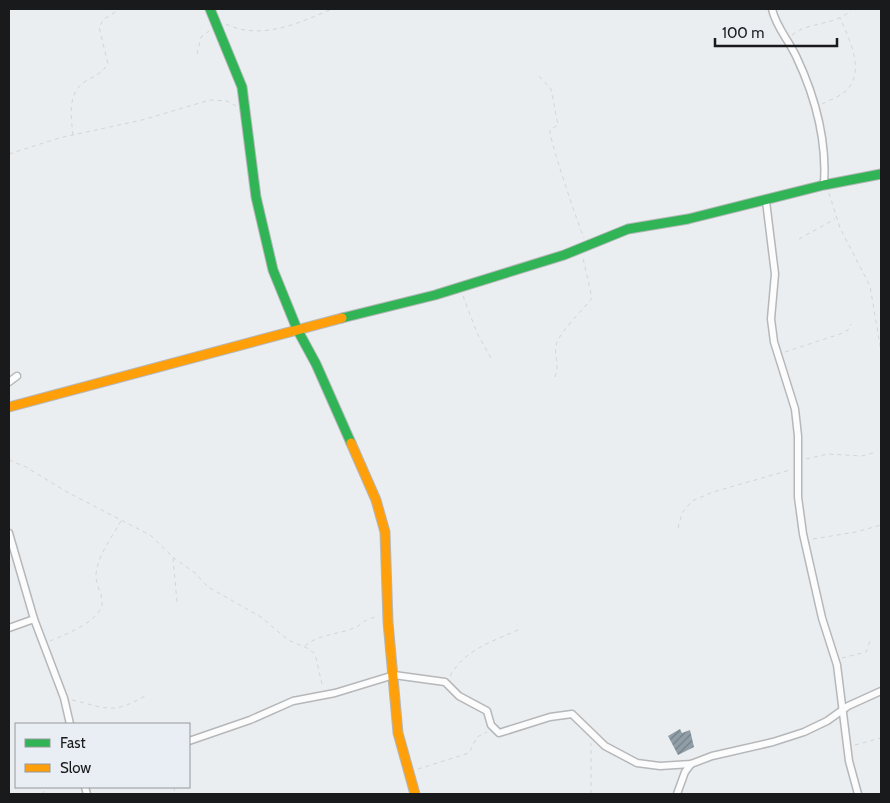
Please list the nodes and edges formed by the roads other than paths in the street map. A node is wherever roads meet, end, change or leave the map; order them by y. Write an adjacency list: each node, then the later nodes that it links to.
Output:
1 (210, 9): 6 (street)
2 (772, 9): 4 (street)
3 (881, 174): 4 (street)
4 (825, 185): 5 (street)
5 (766, 201): 6 (street); 15 (street)
6 (296, 329): 9 (street); 13 (street)
7 (16, 376): 8 (street)
8 (9, 382)
9 (9, 407)
10 (9, 533): 11 (street)
11 (34, 619): 12 (street); 16 (street)
12 (9, 628)
13 (394, 675): 17 (street); 18 (street); 19 (street)
14 (881, 691): 15 (street)
15 (842, 709): 18 (street); 21 (street)
16 (70, 723)
17 (190, 741)
18 (691, 764): 20 (street)
19 (414, 794)
20 (678, 794)
21 (858, 794)

